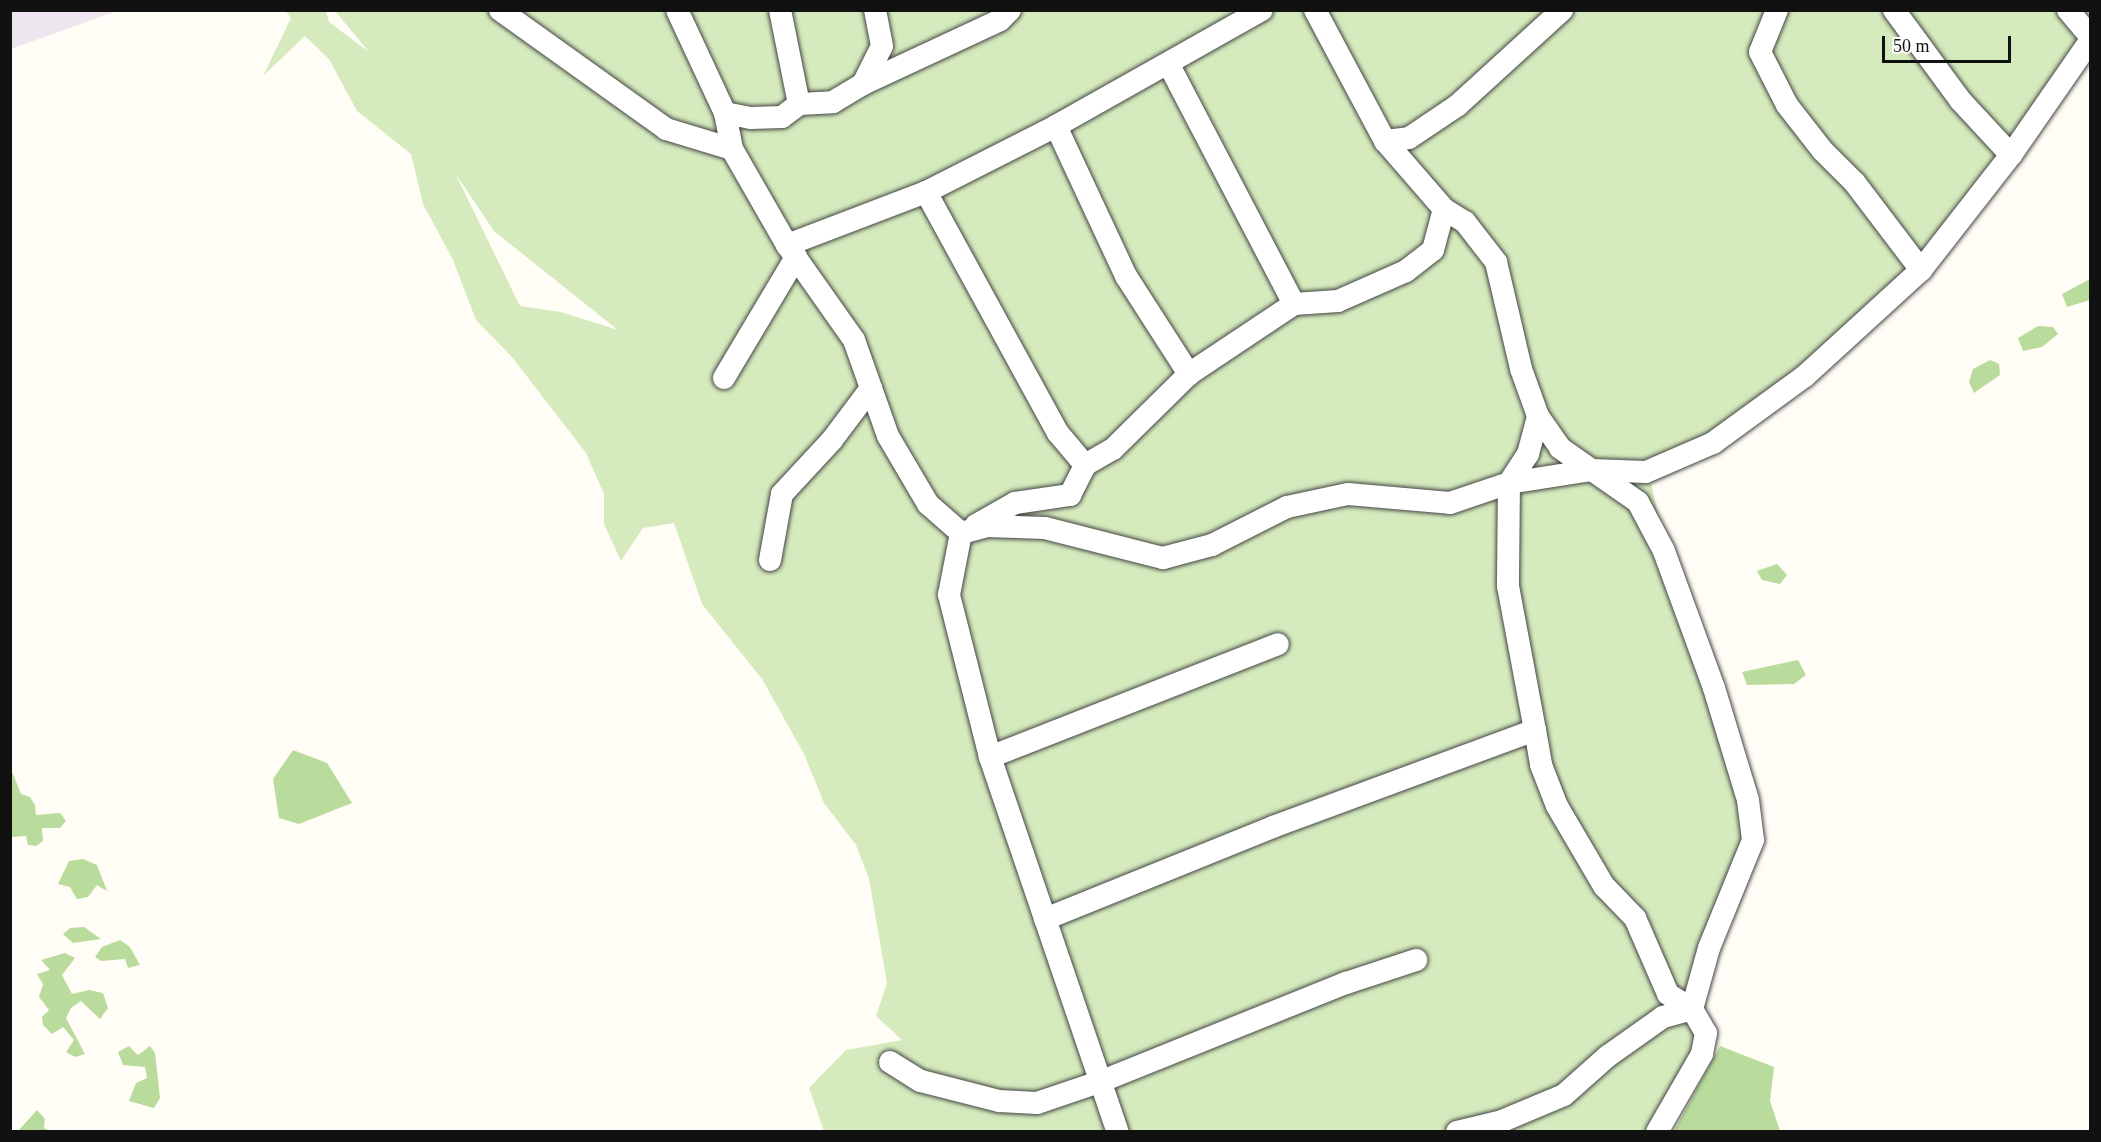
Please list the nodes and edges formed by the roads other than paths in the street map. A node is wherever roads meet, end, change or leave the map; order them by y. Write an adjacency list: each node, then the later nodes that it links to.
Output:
1 (500, 10): 20 (lane)
2 (677, 10): 17 (lane)
3 (780, 10): 16 (lane)
4 (875, 10): 15 (lane)
5 (1011, 10): 15 (lane)
6 (1262, 10): 14 (lane)
7 (1315, 10): 19 (lane)
8 (1562, 10): 19 (lane)
9 (1777, 10): 25 (lane)
10 (1894, 10): 21 (lane)
11 (2068, 10): 12 (lane)
12 (2091, 36)
13 (2091, 41): 21 (lane)
14 (1169, 65): 18 (lane); 26 (lane)
15 (863, 84): 16 (lane)
16 (799, 104): 17 (lane)
17 (725, 113): 20 (lane)
18 (1056, 126): 22 (lane); 27 (lane)
19 (1385, 141): 23 (lane)
20 (732, 149): 24 (lane)
21 (2011, 154): 25 (lane)
22 (926, 192): 24 (lane); 31 (lane)
23 (1444, 209): 26 (lane); 30 (lane)
24 (791, 251): 28 (lane); 29 (lane)
25 (1921, 270): 32 (lane)
26 (1294, 304): 27 (lane)
27 (1189, 374): 31 (lane)
28 (724, 378)
29 (871, 388): 34 (lane); 35 (lane)
30 (1538, 416): 32 (lane); 33 (lane)
31 (1085, 465): 34 (lane)
32 (1593, 470): 33 (lane); 41 (lane)
33 (1509, 483): 34 (lane); 37 (lane)
34 (961, 532): 38 (lane)
35 (770, 560)
36 (1278, 644): 38 (lane)
37 (1535, 730): 39 (lane); 41 (lane)
38 (990, 757): 39 (lane)
39 (1045, 919): 43 (lane)
40 (1416, 960): 43 (lane)
41 (1692, 1009): 45 (lane); 46 (lane)
42 (890, 1062): 43 (lane)
43 (1102, 1082): 44 (lane)
44 (1118, 1131)
45 (1457, 1131)
46 (1657, 1131)

